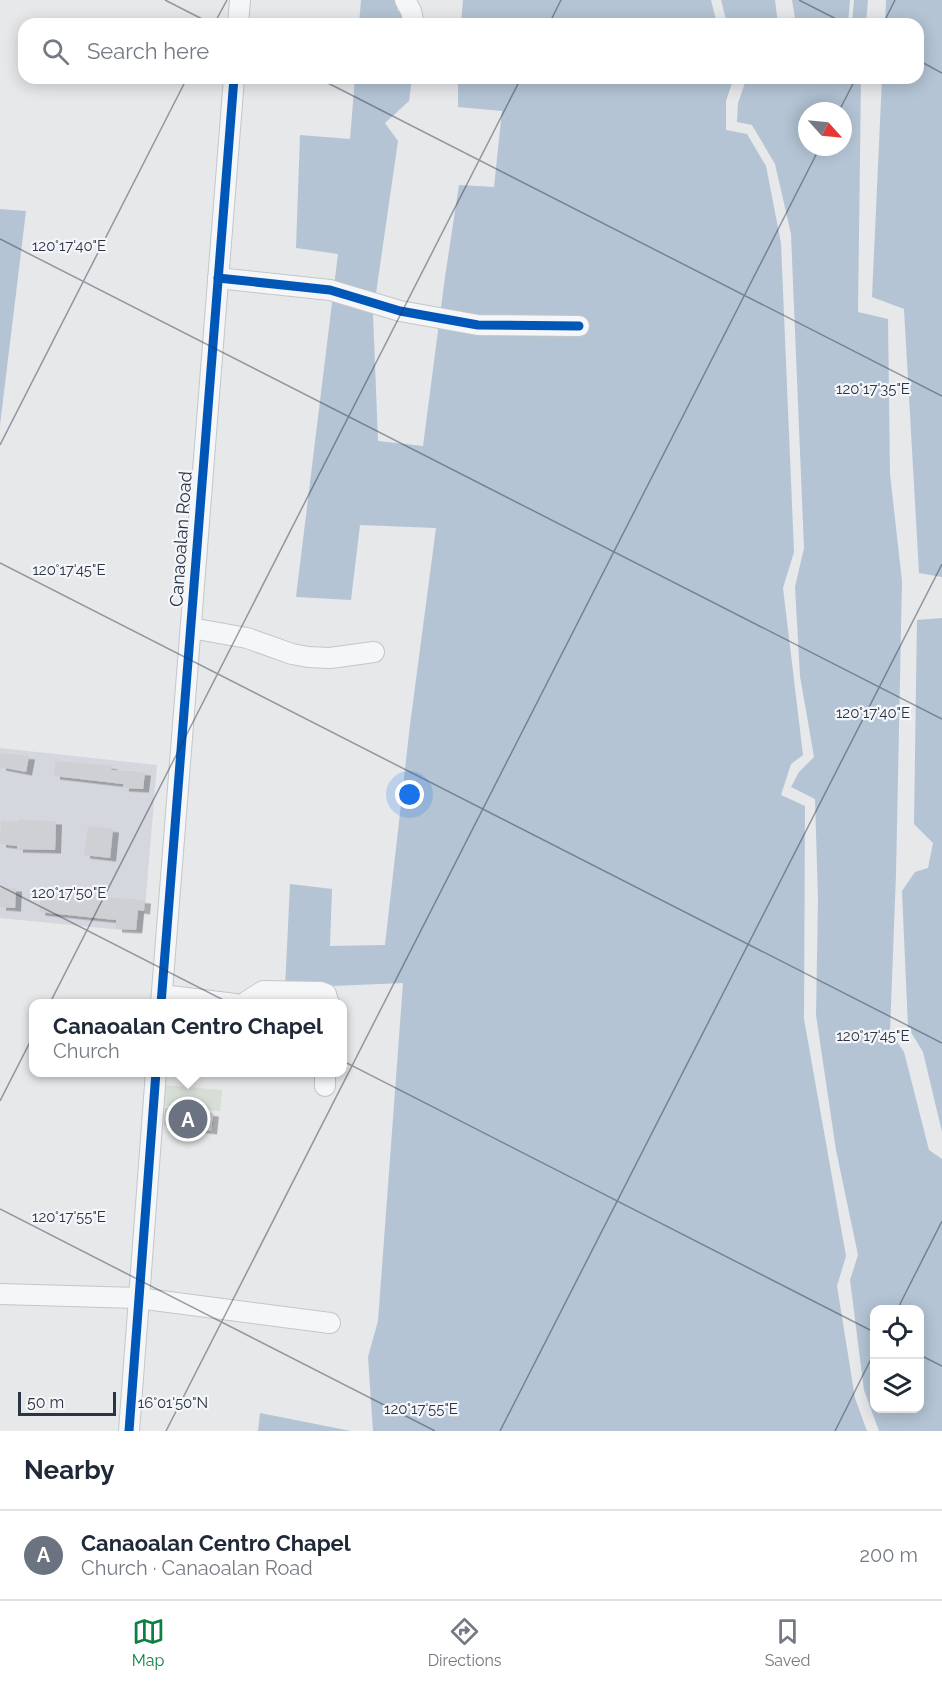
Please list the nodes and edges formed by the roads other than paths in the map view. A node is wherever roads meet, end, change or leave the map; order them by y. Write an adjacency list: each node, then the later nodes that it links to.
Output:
1 (240, 0): 3 (street)
2 (405, 0): 4 (street)
3 (238, 18)
4 (413, 18)
5 (234, 84): 6 (street, Canaoalan Road)
6 (218, 279): 7 (street); 8 (street, Canaoalan Road)
7 (579, 326)
8 (191, 628): 9 (street); 10 (street, Canaoalan Road)
9 (374, 652)
10 (162, 999)
11 (251, 999): 12 (street)
12 (328, 999)
13 (156, 1077): 15 (street)
14 (0, 1294): 15 (street)
15 (138, 1298): 16 (street); 17 (street)
16 (330, 1323)
17 (129, 1431)

